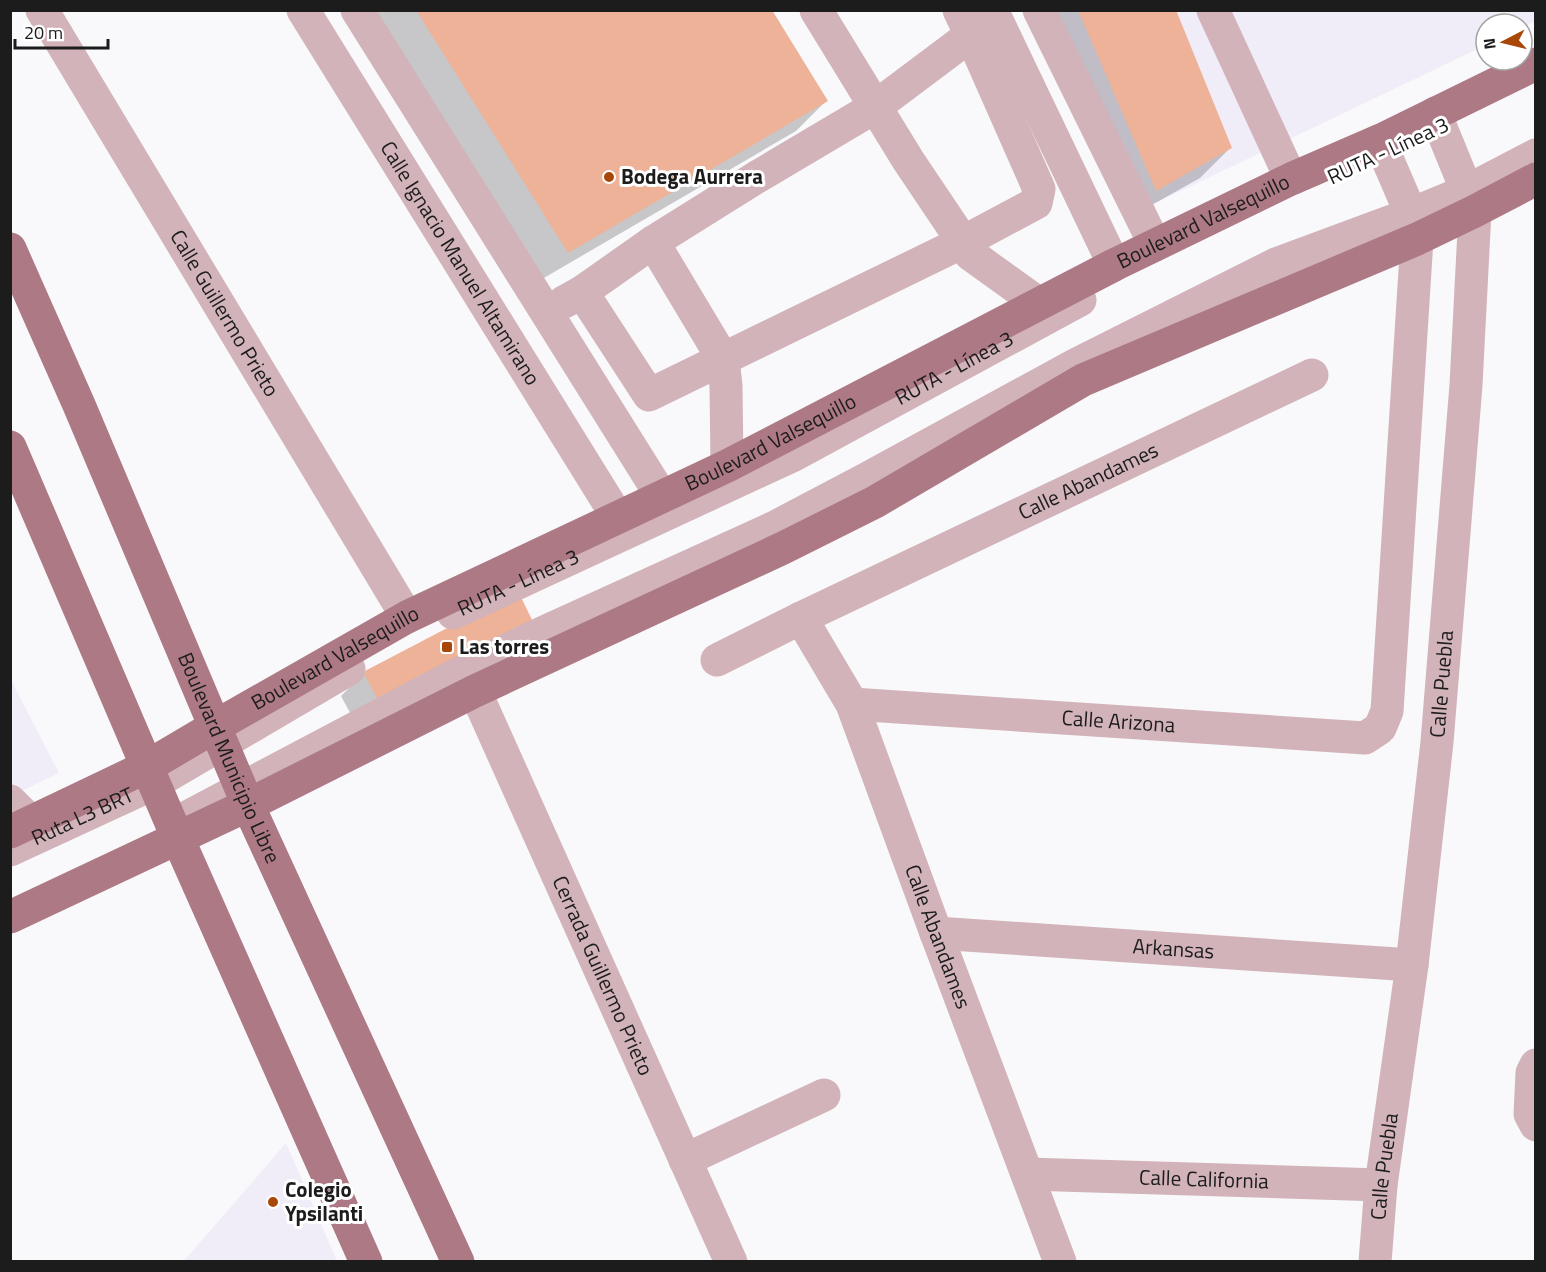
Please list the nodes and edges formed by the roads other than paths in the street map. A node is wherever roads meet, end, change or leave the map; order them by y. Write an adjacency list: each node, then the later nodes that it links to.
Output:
1 (42, 10): 35 (street, Calle Guillermo Prieto)
2 (303, 10): 28 (street, Calle Ignacio Manuel Altamirano)
3 (357, 10): 27 (street)
4 (816, 10): 11 (street)
5 (1039, 10): 10 (street)
6 (1213, 10): 16 (street)
7 (974, 19): 11 (street); 12 (street); 21 (street)
8 (1536, 64): 13 (main road, Boulevard Valsequillo)
9 (1536, 81): 13 (street, RUTA - Línea 3)
10 (1083, 99): 12 (street); 22 (street)
11 (875, 107): 20 (street); 21 (street)
12 (1043, 116): 24 (street)
13 (1438, 120): 14 (main road, Boulevard Valsequillo); 18 (street, Calle Puebla)
14 (1383, 148): 16 (main road, Boulevard Valsequillo); 19 (street); 40 (street, RUTA - Línea 3)
15 (1536, 155): 18 (street)
16 (1291, 179): 22 (main road, Boulevard Valsequillo)
17 (1536, 179): 18 (main road)
18 (1471, 201): 19 (main road); 49 (street, Calle Puebla)
19 (1414, 227): 38 (main road); 39 (street, Calle Arizona); 42 (street)
20 (653, 242): 25 (street); 29 (street)
21 (963, 242): 26 (street); 29 (street)
22 (1155, 245): 24 (main road, Boulevard Valsequillo)
23 (10, 249): 40 (main road, Boulevard Municipio Libre)
24 (1114, 265): 26 (main road, Boulevard Valsequillo)
25 (582, 292): 27 (street); 29 (street)
26 (1038, 303): 32 (main road, Boulevard Valsequillo)
27 (545, 312): 28 (street); 33 (street)
28 (502, 330): 34 (street, Calle Ignacio Manuel Altamirano)
29 (723, 359): 32 (street)
30 (1312, 375): 36 (street, Calle Abandames)
31 (10, 447): 41 (main road)
32 (727, 466): 33 (main road, Boulevard Valsequillo)
33 (662, 497): 34 (main road, Boulevard Valsequillo)
34 (618, 518): 35 (main road, Boulevard Valsequillo)
35 (406, 617): 40 (main road, Boulevard Valsequillo)
36 (801, 618): 37 (street, Calle Abandames); 39 (street, Calle Abandames)
37 (717, 660)
38 (475, 691): 42 (main road); 53 (street, Cerrada Guillermo Prieto)
39 (852, 704): 48 (street, Calle Abandames)
40 (217, 735): 41 (main road, Boulevard Valsequillo); 42 (main road, Boulevard Municipio Libre)
41 (151, 774): 43 (main road, Boulevard Valsequillo); 44 (main road); 45 (street, Ruta L3 BRT)
42 (245, 797): 44 (main road); 57 (main road, Boulevard Municipio Libre)
43 (17, 818)
44 (176, 832): 46 (street); 47 (main road); 56 (main road)
45 (10, 850)
46 (10, 903)
47 (10, 917)
48 (936, 933): 49 (street, Arkansas); 54 (street, Calle Abandames)
49 (1412, 965): 55 (street, Calle Puebla)
50 (1536, 1065): 52 (street)
51 (824, 1095): 53 (street)
52 (1536, 1125)
53 (685, 1160): 58 (street, Cerrada Guillermo Prieto)
54 (1027, 1174): 55 (street, Calle California); 59 (street, Calle Abandames)
55 (1381, 1185): 60 (street, Calle Puebla)
56 (366, 1262)
57 (458, 1262)
58 (730, 1262)
59 (1060, 1262)
60 (1375, 1262)

